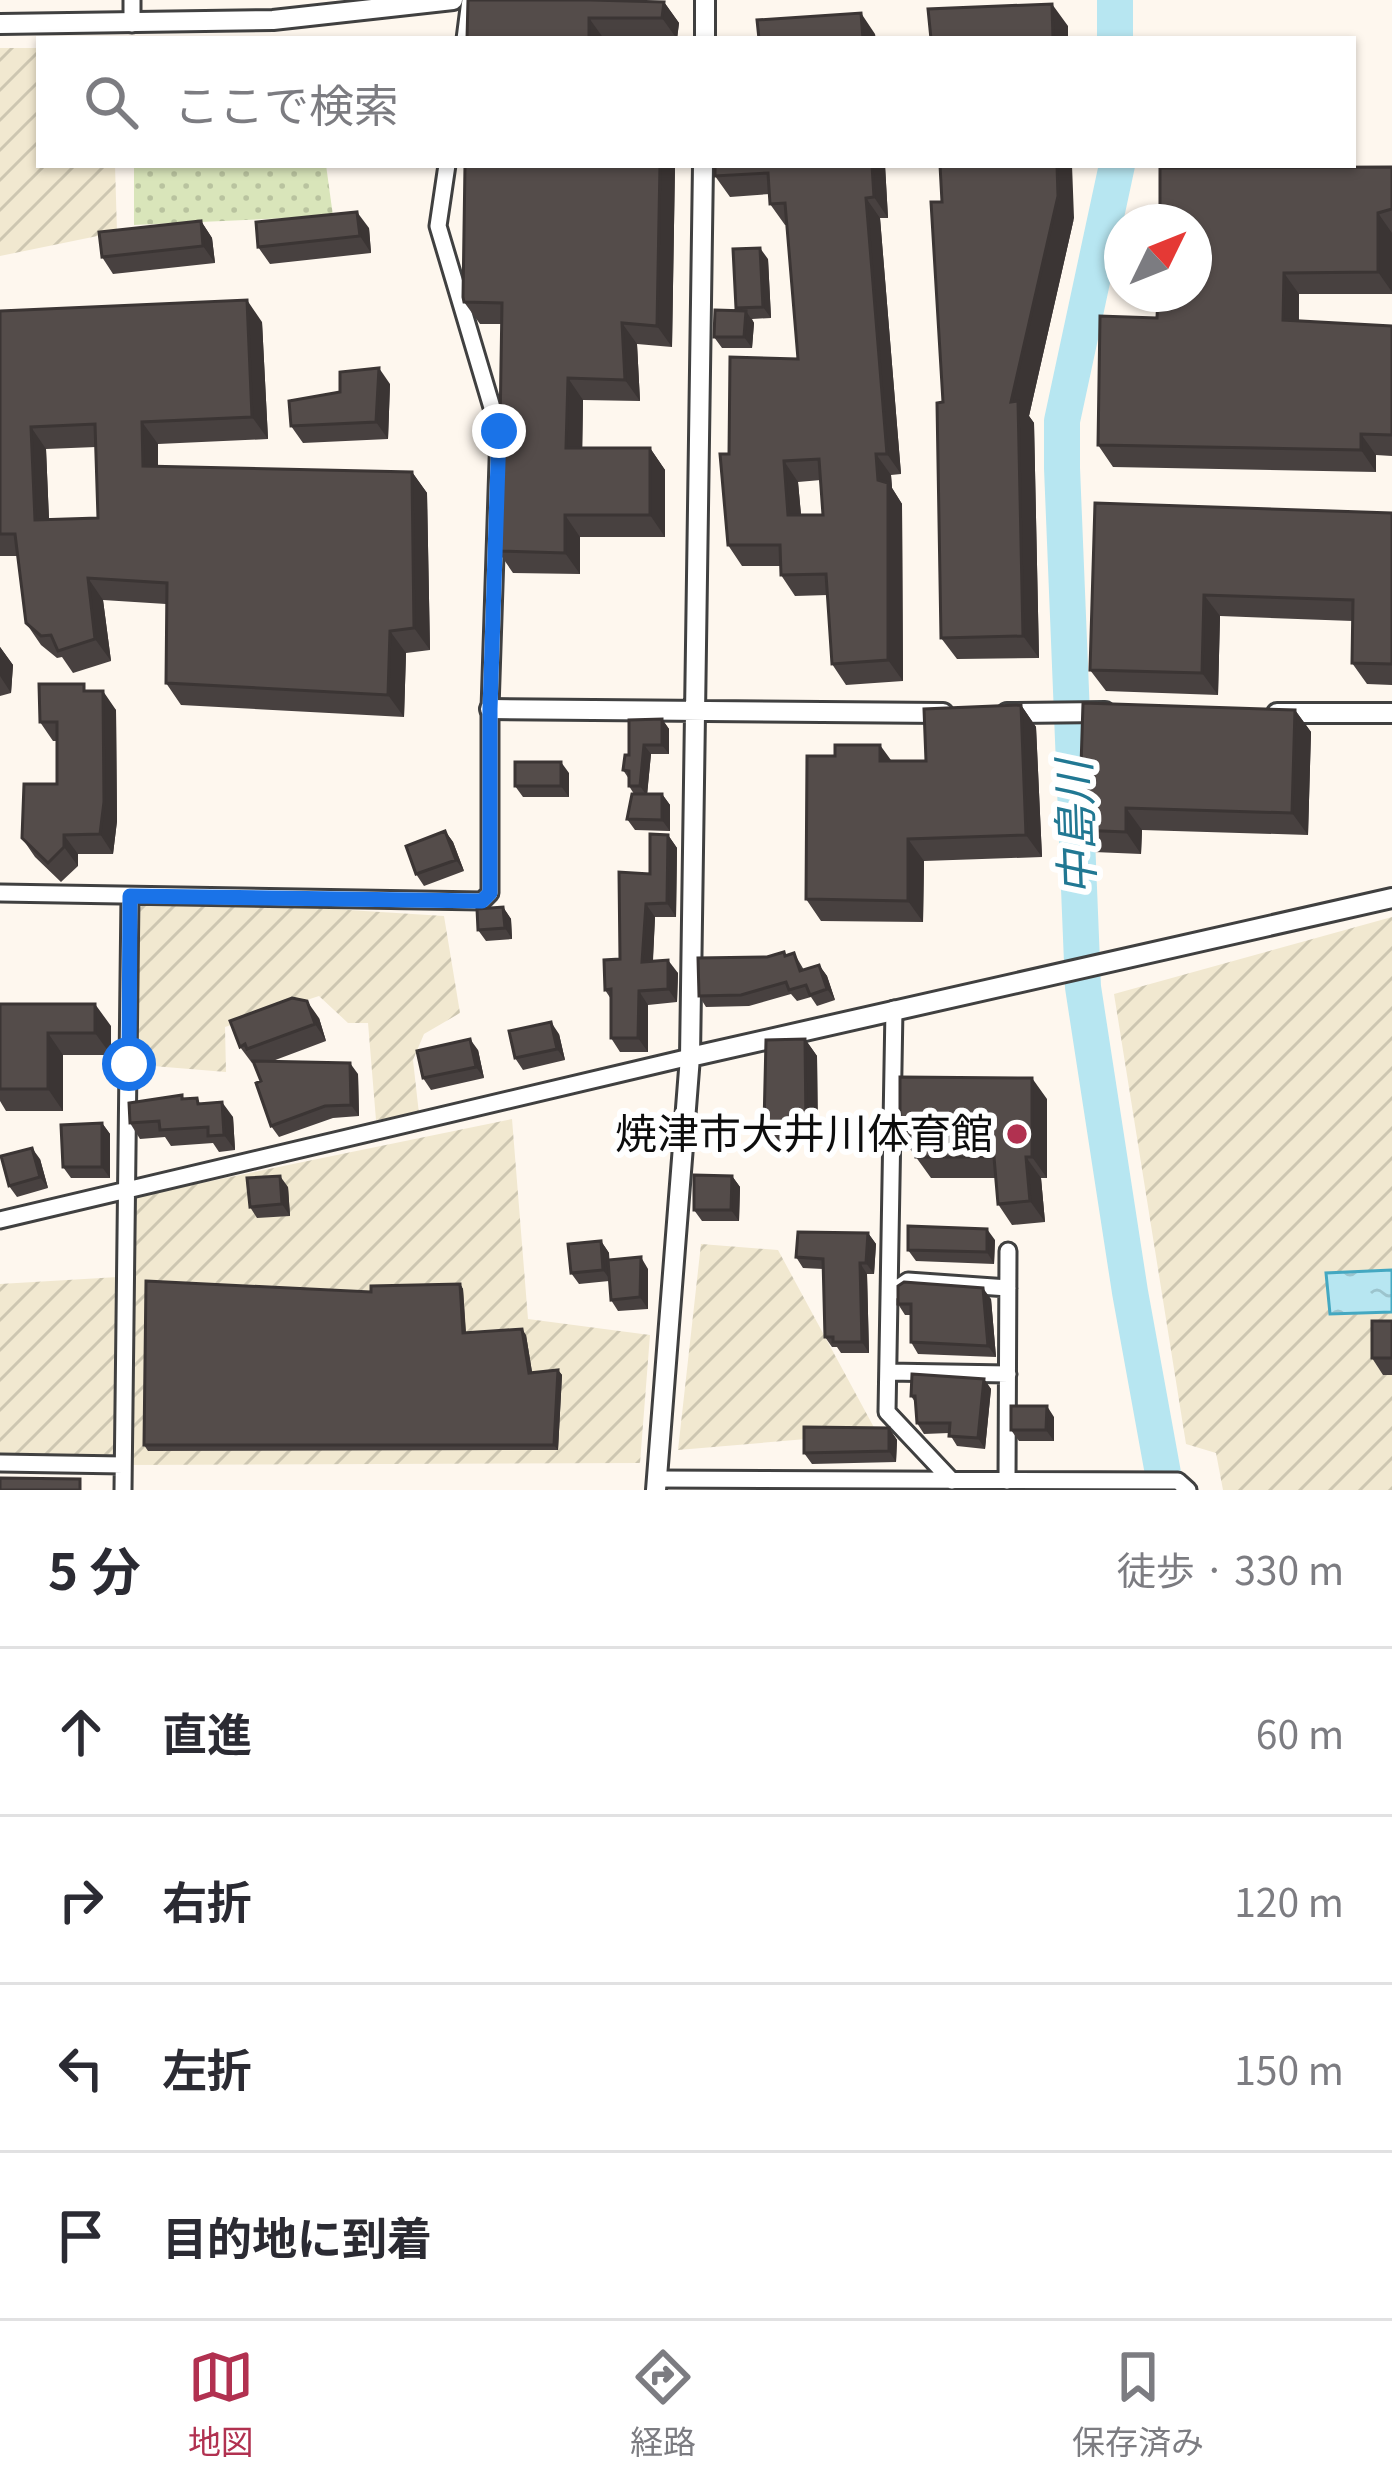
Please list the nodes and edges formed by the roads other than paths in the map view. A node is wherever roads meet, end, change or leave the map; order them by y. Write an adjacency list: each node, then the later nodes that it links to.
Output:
1 (132, 0): 6 (street)
2 (449, 0): 6 (street)
3 (470, 0): 7 (street)
4 (705, 0): 8 (street)
5 (0, 24): 6 (street)
6 (132, 24)
7 (465, 36)
8 (705, 36)
9 (447, 168): 11 (street)
10 (703, 168): 12 (street)
11 (490, 709): 12 (street); 19 (street)
12 (697, 710): 15 (street); 22 (street)
13 (1125, 712): 16 (street)
14 (1258, 712): 17 (street)
15 (957, 713)
16 (980, 713)
17 (1392, 713)
18 (0, 892): 19 (street)
19 (130, 896): 23 (street)
20 (1392, 898): 21 (street)
21 (894, 1009): 22 (street); 27 (street)
22 (690, 1057): 23 (street); 35 (street)
23 (128, 1189): 24 (street); 31 (street)
24 (0, 1220)
25 (1008, 1251): 26 (street)
26 (1008, 1288): 27 (street); 29 (street)
27 (889, 1295): 28 (street)
28 (888, 1372): 29 (street); 32 (street)
29 (1007, 1374): 33 (street)
30 (0, 1463): 31 (street)
31 (123, 1465): 37 (street)
32 (952, 1480): 33 (street); 35 (street)
33 (1007, 1481): 34 (street)
34 (1138, 1484): 36 (street)
35 (657, 1485)
36 (1183, 1486)
37 (123, 1490)

